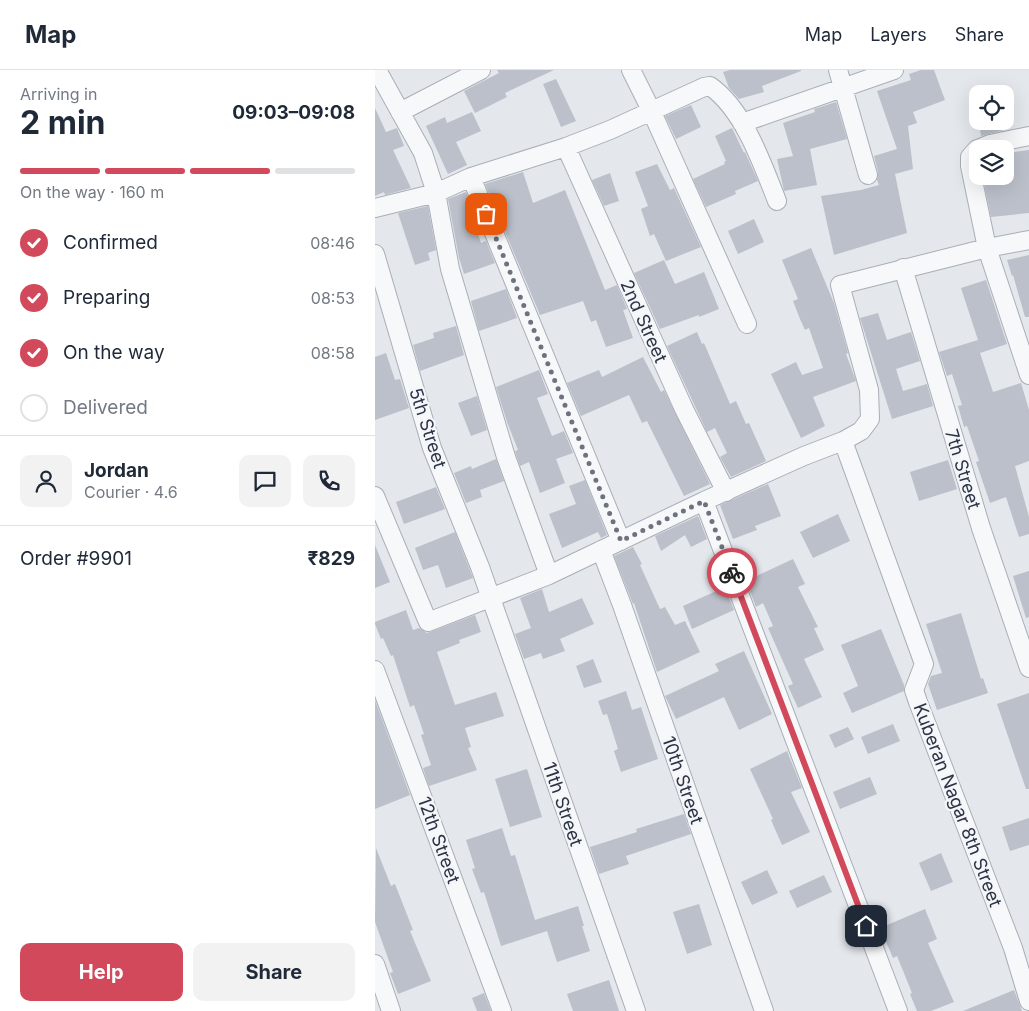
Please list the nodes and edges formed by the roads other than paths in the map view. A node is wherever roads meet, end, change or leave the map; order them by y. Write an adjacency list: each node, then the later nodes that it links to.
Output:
1 (377, 70): 9 (street)
2 (481, 70): 9 (street)
3 (631, 70): 8 (street)
4 (838, 70): 7 (street)
5 (893, 70): 7 (street)
6 (704, 78): 8 (street); 10 (street)
7 (843, 88): 10 (street); 14 (street)
8 (651, 110): 13 (street); 24 (street)
9 (400, 112): 17 (street)
10 (742, 123): 18 (street)
11 (1029, 136): 12 (street)
12 (1010, 140)
13 (566, 147): 15 (street); 27 (street, 2nd Street)
14 (868, 175)
15 (471, 177): 17 (street); 30 (street)
16 (974, 185): 21 (street)
17 (436, 193): 19 (street); 32 (street)
18 (777, 201)
19 (375, 208)
20 (1029, 240): 21 (street)
21 (987, 248): 23 (street); 25 (street)
22 (375, 254): 33 (street, 5th Street)
23 (903, 268): 26 (street); 34 (street, 7th Street)
24 (747, 324)
25 (1029, 375)
26 (843, 441): 27 (street); 37 (street, Kuberan Nagar 8th Street)
27 (726, 492): 29 (street)
28 (375, 496): 33 (street)
29 (704, 501): 30 (street); 42 (street)
30 (621, 541): 31 (street)
31 (601, 550): 32 (street); 41 (street, 10th Street)
32 (549, 575): 33 (street)
33 (491, 598): 40 (street, 11th Street)
34 (1029, 668)
35 (375, 670): 39 (street, 12th Street)
36 (375, 964): 38 (street)
37 (1029, 1002)
38 (391, 1011)
39 (502, 1011)
40 (636, 1011)
41 (764, 1011)
42 (898, 1011)

